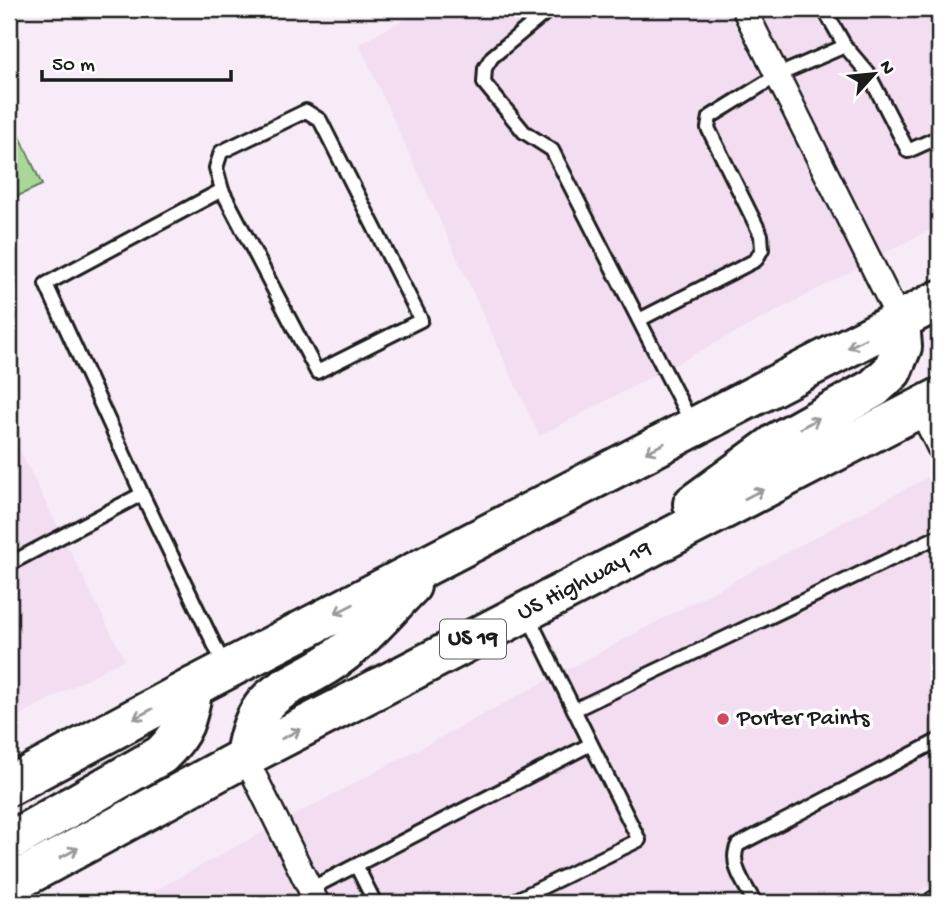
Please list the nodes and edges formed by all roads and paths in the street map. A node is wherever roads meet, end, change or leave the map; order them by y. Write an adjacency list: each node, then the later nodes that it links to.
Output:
1 (550, 9): 9 (lane)
2 (744, 9): 5 (street)
3 (824, 9): 4 (lane)
4 (845, 46): 5 (lane); 6 (lane)
5 (778, 75): 9 (lane); 10 (street)
6 (939, 137)
7 (222, 191): 7 (lane); 15 (lane)
8 (939, 300): 10 (highway)
9 (639, 320): 13 (lane)
10 (900, 321): 13 (highway, one-way to 13); 19 (highway, one-way to 10)
11 (939, 366): 12 (highway)
12 (929, 403): 14 (street); 19 (highway, US Highway 19 / US 19, one-way to 12)
13 (693, 428): 17 (highway, one-way to 17)
14 (939, 447)
15 (142, 494): 18 (lane); 21 (lane)
16 (939, 536): 22 (lane)
17 (438, 560): 21 (highway, one-way to 21); 25 (highway)
18 (9, 564)
19 (595, 576): 20 (highway, US Highway 19 / US 19)
20 (526, 612): 22 (lane); 25 (highway, US Highway 19 / US 19, one-way to 20)
21 (210, 678): 26 (highway, one-way to 26); 27 (highway)
22 (574, 710): 24 (lane)
23 (939, 740): 33 (lane)
24 (591, 744): 28 (lane); 32 (lane)
25 (245, 757): 29 (highway, US Highway 19 / US 19, one-way to 25); 30 (street)
26 (9, 786)
27 (9, 842)
28 (356, 865): 30 (lane); 31 (lane)
29 (9, 885)
30 (313, 896)
31 (375, 903)
32 (510, 903)
33 (755, 903)

